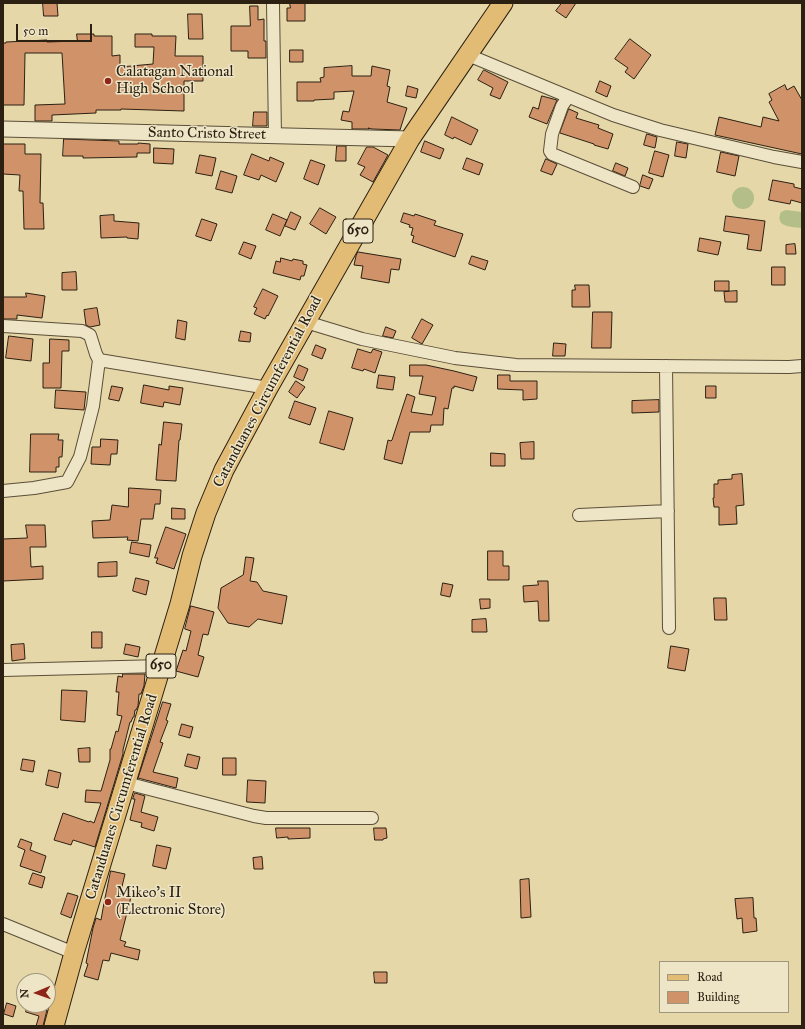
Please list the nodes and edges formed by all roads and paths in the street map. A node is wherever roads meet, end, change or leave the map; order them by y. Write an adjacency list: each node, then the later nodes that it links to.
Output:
1 (273, 3): 6 (street)
2 (503, 3): 3 (main road, Catanduanes Circumferential Road / 650)
3 (468, 55): 4 (street); 7 (main road, Catanduanes Circumferential Road / 650)
4 (568, 97): 8 (street); 9 (street)
5 (3, 129): 6 (street, Santo Cristo Street)
6 (275, 136): 7 (street, Santo Cristo Street)
7 (410, 139): 10 (main road, Catanduanes Circumferential Road / 650)
8 (802, 162)
9 (633, 187)
10 (306, 322): 13 (street); 15 (main road, Catanduanes Circumferential Road / 650)
11 (3, 326): 12 (street)
12 (99, 360): 15 (street); 16 (street)
13 (666, 366): 14 (street); 17 (street)
14 (802, 366)
15 (268, 388): 20 (main road, Catanduanes Circumferential Road / 650)
16 (3, 491)
17 (668, 511): 18 (street); 19 (street)
18 (579, 515)
19 (669, 628)
20 (161, 666): 21 (street); 22 (main road, Catanduanes Circumferential Road / 650)
21 (3, 670)
22 (126, 783): 23 (street); 25 (main road, Catanduanes Circumferential Road / 650)
23 (372, 818)
24 (3, 924): 25 (street)
25 (74, 954): 26 (main road, Catanduanes Circumferential Road / 650)
26 (54, 1026)

